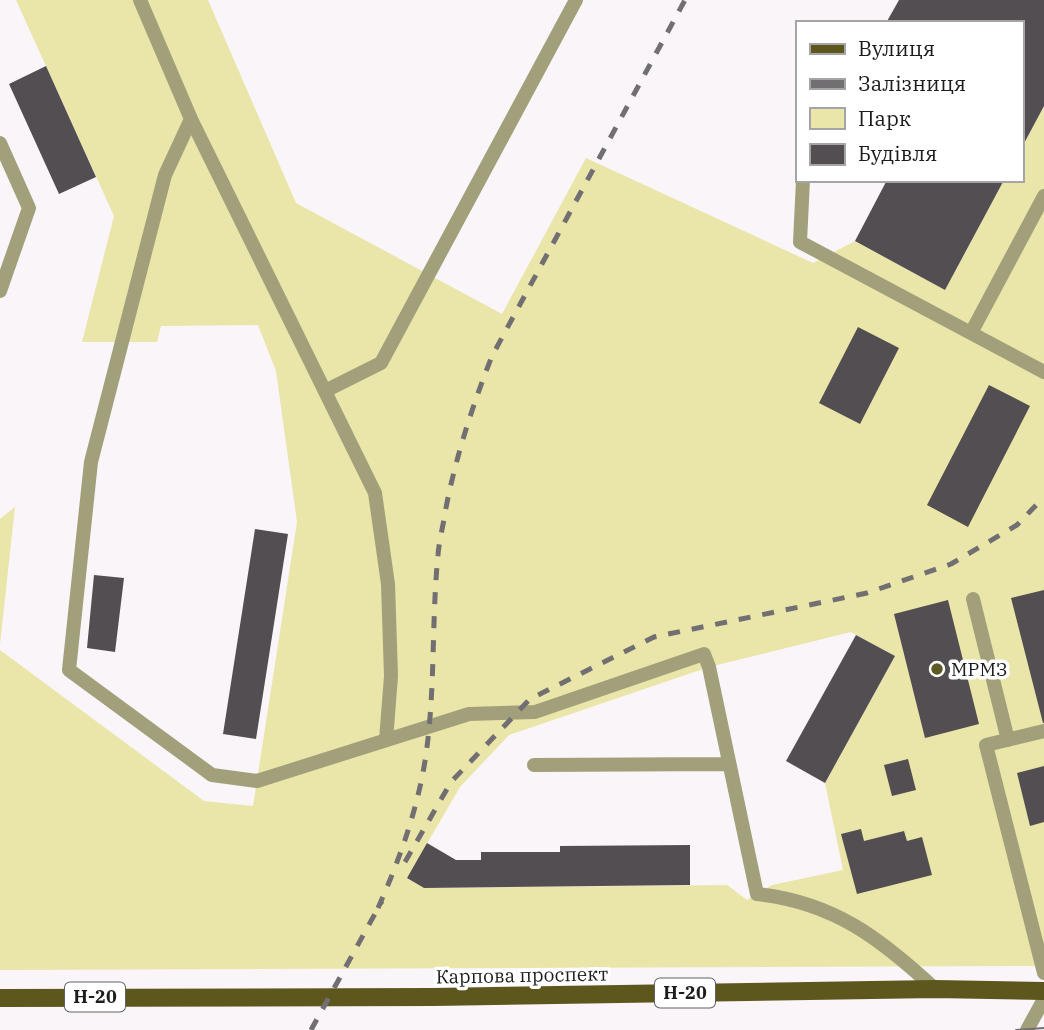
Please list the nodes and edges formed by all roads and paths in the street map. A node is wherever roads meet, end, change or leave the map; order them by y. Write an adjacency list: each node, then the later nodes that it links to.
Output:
1 (140, 0): 3 (lane)
2 (576, 0): 10 (lane)
3 (191, 119): 10 (lane); 13 (lane)
4 (0, 143): 7 (lane)
5 (803, 182): 8 (lane)
6 (1044, 196): 8 (lane)
7 (0, 291)
8 (971, 333): 9 (lane)
9 (1044, 372)
10 (325, 391): 13 (lane)
11 (973, 600): 14 (lane)
12 (1044, 731): 14 (lane)
13 (386, 740): 15 (lane)
14 (1008, 740): 17 (lane)
15 (729, 764): 16 (lane); 18 (lane)
16 (534, 765)
17 (1044, 973)
18 (935, 989): 19 (main road, Карпова проспект / Н-20); 20 (main road, Карпова проспект / Н-20)
19 (1044, 991)
20 (0, 998)
21 (1044, 999): 22 (lane)
22 (1027, 1030)

